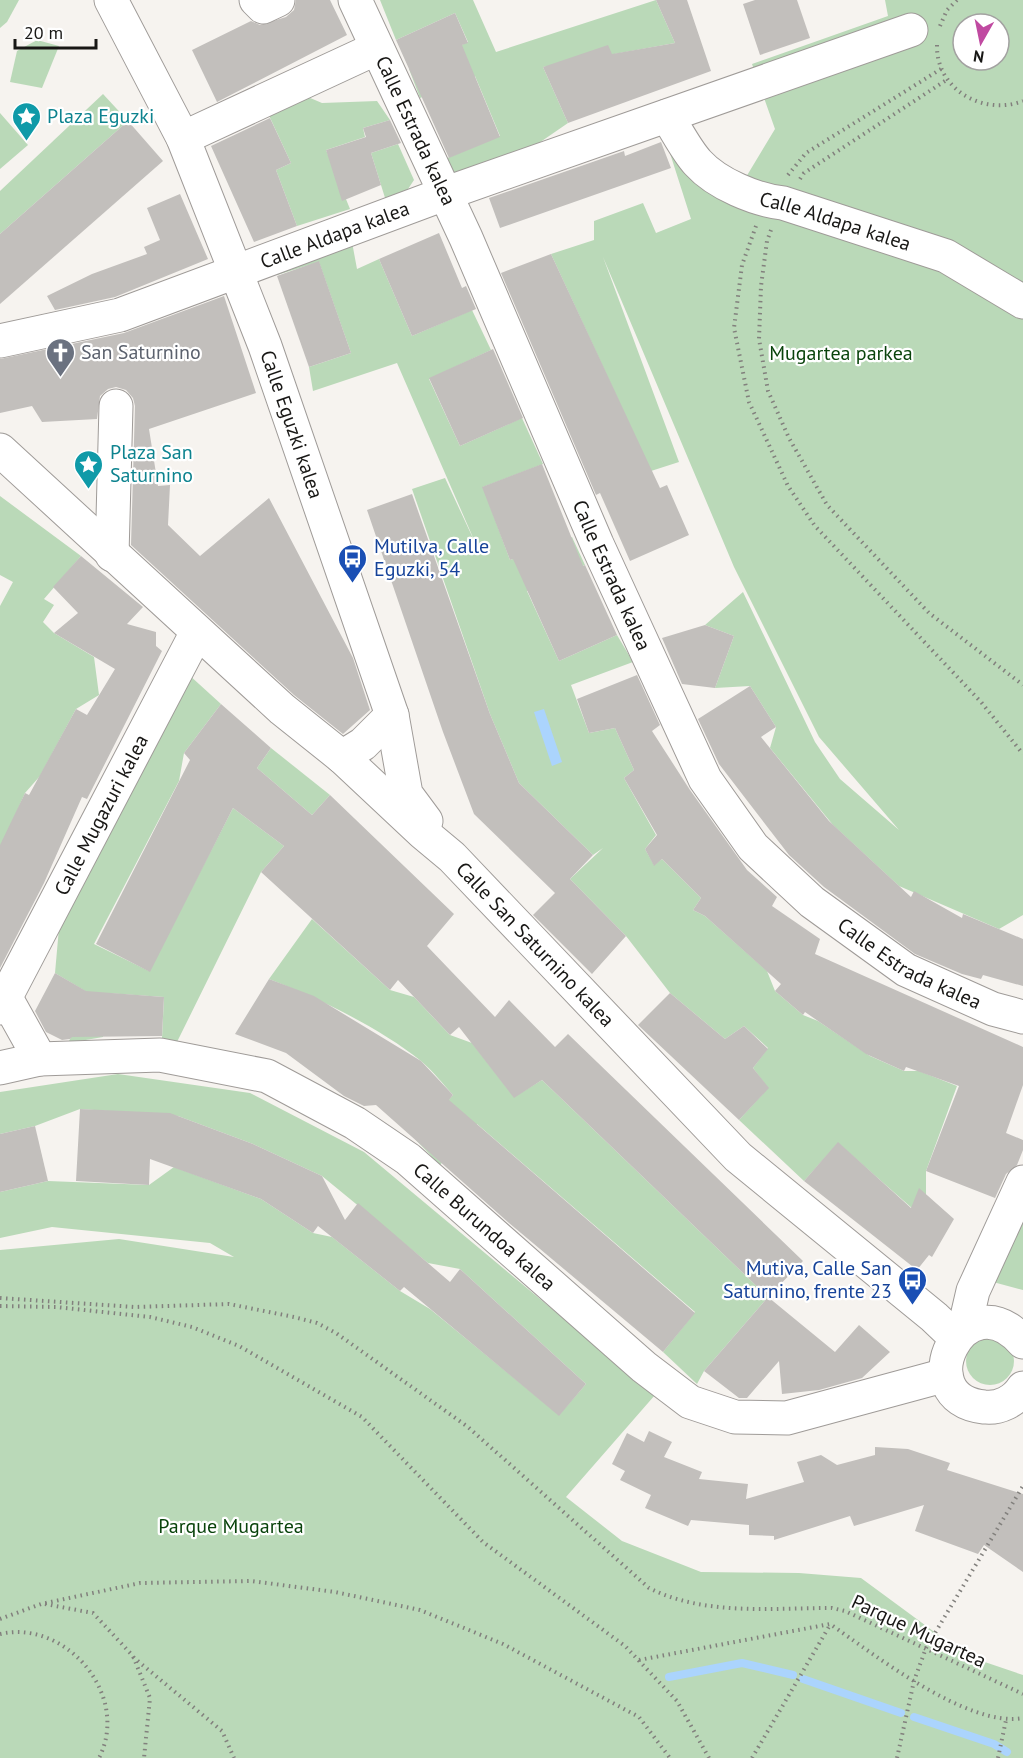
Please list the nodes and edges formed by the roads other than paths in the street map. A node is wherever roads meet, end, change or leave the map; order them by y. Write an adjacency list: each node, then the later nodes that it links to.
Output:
1 (111, 0): 8 (street, Calle Eguzki kalea)
2 (256, 0): 3 (street)
3 (278, 0)
4 (355, 0): 6 (street, Calle Estrada kalea)
5 (929, 32): 7 (street, Calle Aldapa kalea)
6 (377, 48): 8 (street); 9 (street, Calle Estrada kalea)
7 (667, 116): 9 (street, Calle Aldapa kalea); 11 (street, Calle Aldapa kalea)
8 (183, 138): 10 (street, Calle Eguzki kalea)
9 (444, 194): 10 (street, Calle Aldapa kalea); 21 (street, Calle Estrada kalea)
10 (235, 271): 12 (street, Calle Aldapa kalea); 17 (street, Calle Eguzki kalea)
11 (1023, 302)
12 (0, 341)
13 (116, 406): 15 (street)
14 (0, 450): 15 (street, Calle San Saturnino kalea)
15 (112, 555): 16 (street, Calle San Saturnino kalea)
16 (197, 632): 18 (street, Calle San Saturnino kalea); 20 (street, Calle Mugazuri kalea)
17 (392, 715): 18 (street); 19 (street, Calle Eguzki kalea)
18 (342, 758): 19 (street, Calle San Saturnino kalea)
19 (452, 856): 25 (street, Calle San Saturnino kalea)
20 (3, 1003): 22 (street, Calle Mugazuri kalea)
21 (1023, 1017)
22 (40, 1059): 23 (street, Calle Burundoa kalea); 27 (street, Calle Burundoa kalea)
23 (0, 1068)
24 (1023, 1182): 25 (street)
25 (960, 1334): 26 (street); 27 (street)
26 (1023, 1342)
27 (946, 1375): 28 (street)
28 (1022, 1391)

